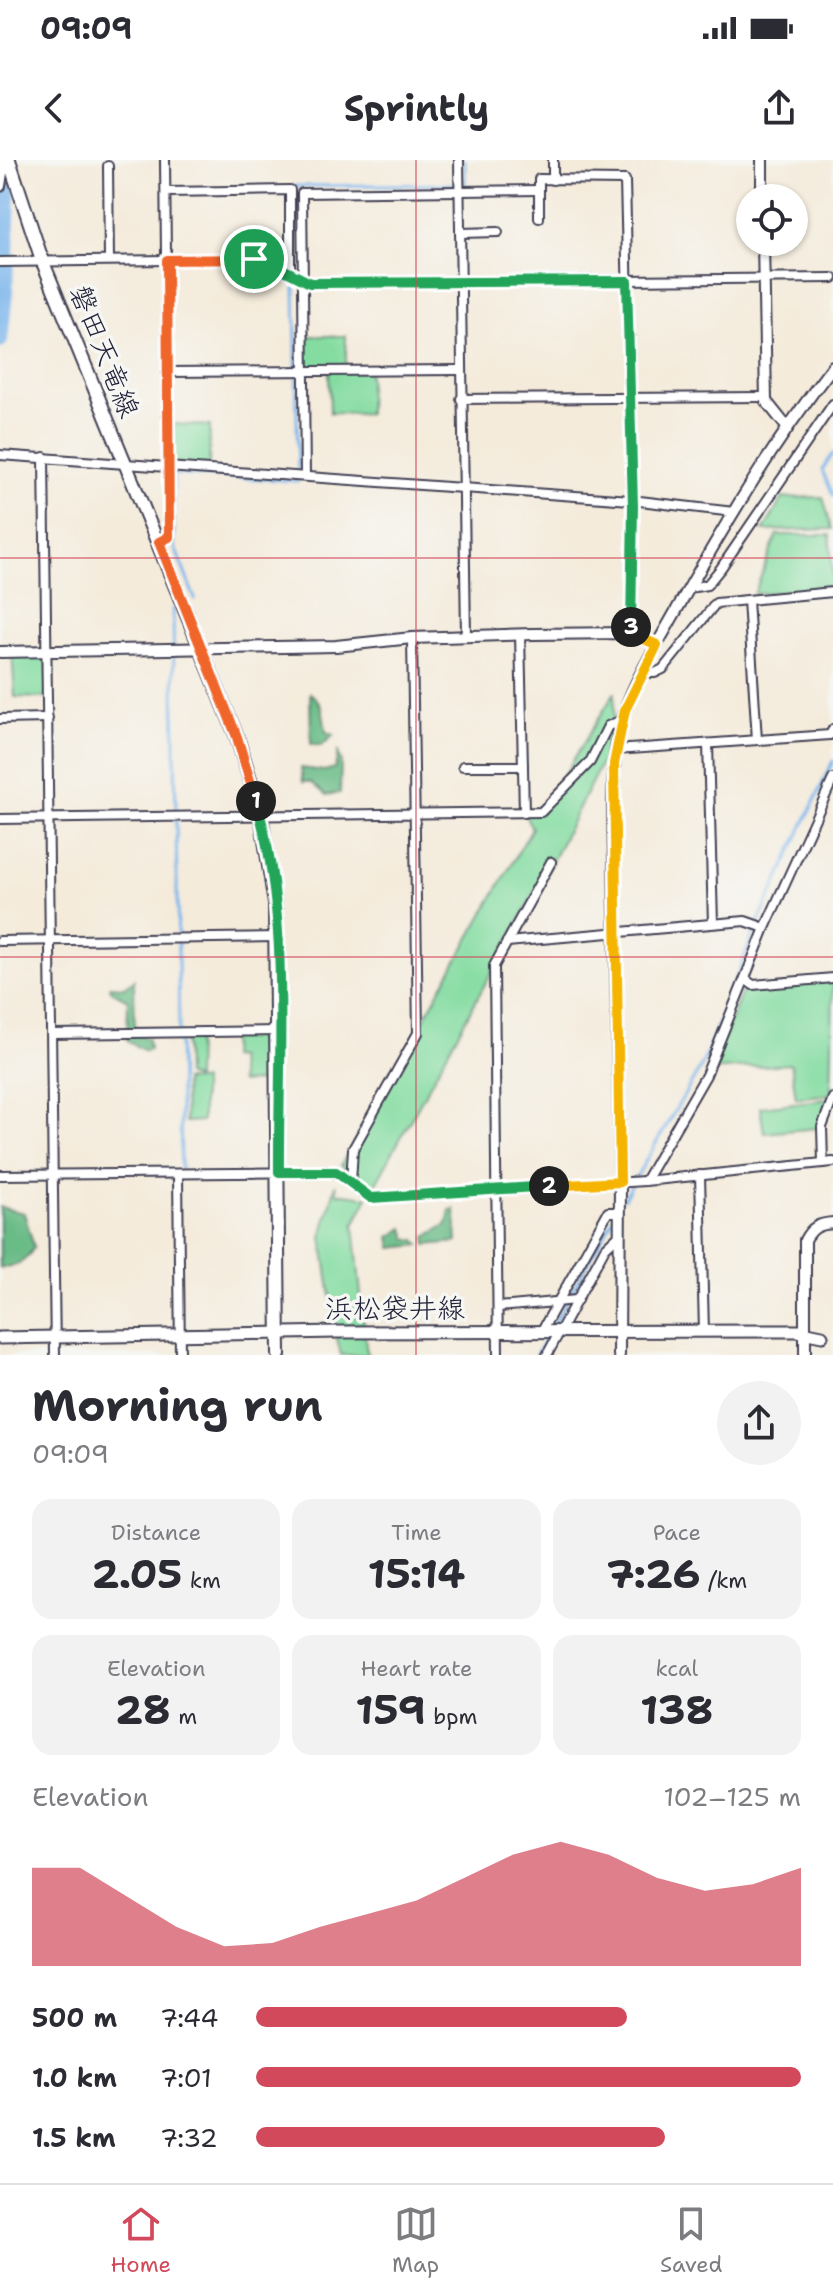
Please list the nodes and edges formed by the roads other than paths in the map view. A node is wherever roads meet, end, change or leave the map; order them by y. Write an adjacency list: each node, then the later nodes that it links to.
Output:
1 (6, 160): 7 (main road, 磐田天竜線); 10 (street)
2 (165, 160): 13 (street)
3 (459, 160): 11 (street)
4 (553, 160): 8 (street)
5 (762, 160): 9 (street)
6 (108, 166): 19 (street)
7 (15, 167): 18 (main road, 磐田天竜線)
8 (553, 180): 12 (street); 25 (street)
9 (762, 184)
10 (0, 185)
11 (459, 190): 12 (street); 16 (street); 26 (street)
12 (539, 190): 14 (street)
13 (166, 192): 20 (street); 22 (street)
14 (539, 218)
15 (498, 232): 16 (street)
16 (460, 233): 27 (street)
17 (763, 256): 23 (street)
18 (42, 260): 19 (street); 21 (street); 39 (main road, 磐田天竜線)
19 (109, 260): 20 (street)
20 (167, 260): 22 (street); 31 (street)
21 (0, 262)
22 (290, 272): 26 (street)
23 (763, 278): 24 (street); 25 (street); 33 (street)
24 (833, 278)
25 (627, 281): 27 (street); 32 (street)
26 (302, 282): 27 (street); 30 (street)
27 (461, 283): 29 (street)
28 (833, 366): 36 (street)
29 (461, 370): 30 (street); 34 (street)
30 (303, 371): 31 (street); 41 (street)
31 (168, 372): 40 (street)
32 (629, 397): 33 (street); 34 (street); 43 (street)
33 (766, 397): 36 (street)
34 (461, 399): 42 (street)
35 (833, 404): 46 (street)
36 (786, 426): 44 (street)
37 (0, 455): 38 (street)
38 (44, 457): 39 (street); 55 (street)
39 (126, 463): 40 (street); 45 (main road, 磐田天竜線)
40 (169, 468): 41 (street); 45 (street)
41 (305, 476): 42 (street)
42 (462, 489): 43 (street); 51 (street)
43 (631, 500): 44 (street); 49 (street)
44 (734, 512): 46 (street)
45 (159, 542): 54 (main road, 磐田天竜線)
46 (689, 588): 53 (street)
47 (833, 592): 48 (street)
48 (748, 600): 57 (street); 62 (street)
49 (631, 633): 50 (street); 53 (street)
50 (520, 634): 51 (street); 66 (street)
51 (466, 636): 52 (street)
52 (412, 638): 54 (street); 69 (street)
53 (657, 645): 57 (street)
54 (202, 647): 55 (street); 70 (main road, 磐田天竜線)
55 (48, 651): 56 (street); 58 (street)
56 (0, 652)
57 (642, 673): 60 (street)
58 (48, 718): 59 (street); 71 (street)
59 (0, 719)
60 (622, 720): 64 (street); 68 (street)
61 (833, 729): 62 (street)
62 (757, 740): 63 (street)
63 (708, 744): 64 (street); 74 (street)
64 (615, 750): 76 (street)
65 (463, 766): 66 (street)
66 (523, 766): 68 (street)
67 (833, 779): 75 (street)
68 (524, 813): 69 (street)
69 (415, 814): 70 (street); 93 (street)
70 (261, 815): 71 (street); 77 (main road, 磐田天竜線)
71 (48, 818): 72 (street); 79 (street)
72 (0, 819)
73 (551, 862): 80 (street)
74 (713, 923): 75 (street); 76 (street)
75 (765, 928): 82 (street)
76 (614, 933): 80 (street); 94 (street)
77 (277, 937): 79 (street); 83 (main road, 磐田天竜線)
78 (0, 941): 79 (street)
79 (50, 941): 84 (street)
80 (507, 942): 95 (street)
81 (833, 978): 82 (street)
82 (745, 979): 92 (street)
83 (279, 1031): 84 (street); 87 (main road, 磐田天竜線)
84 (52, 1034): 88 (street)
85 (833, 1098): 86 (street)
86 (828, 1163): 91 (street)
87 (279, 1172): 89 (street); 93 (street); 107 (main road, 磐田天竜線)
88 (54, 1174): 89 (street); 90 (street); 111 (street)
89 (178, 1174): 108 (street)
90 (0, 1175)
91 (700, 1175): 92 (street); 104 (street)
92 (645, 1181): 94 (street)
93 (351, 1182): 95 (street)
94 (620, 1182): 95 (street); 96 (street)
95 (495, 1190): 101 (street)
96 (620, 1212): 98 (street); 100 (street)
97 (833, 1223): 109 (street)
98 (620, 1234): 99 (street); 102 (street)
99 (577, 1300): 100 (street); 103 (street)
100 (558, 1301): 101 (street); 106 (street)
101 (498, 1307): 105 (street)
102 (619, 1330): 103 (main road, 浜松袋井線); 104 (main road, 浜松袋井線); 118 (street)
103 (558, 1331): 106 (main road, 浜松袋井線); 117 (street)
104 (704, 1331): 109 (main road, 浜松袋井線)
105 (498, 1332): 106 (main road, 浜松袋井線); 107 (main road, 浜松袋井線); 116 (street)
106 (542, 1332)
107 (279, 1333): 108 (main road, 浜松袋井線); 115 (main road, 磐田天竜線)
108 (180, 1335): 111 (main road, 浜松袋井線); 114 (street)
109 (805, 1335): 110 (main road, 浜松袋井線); 119 (street)
110 (828, 1336)
111 (55, 1337): 112 (main road, 浜松袋井線); 113 (street)
112 (0, 1338)
113 (55, 1355)
114 (180, 1355)
115 (279, 1355)
116 (498, 1355)
117 (547, 1355)
118 (619, 1355)
119 (805, 1355)

